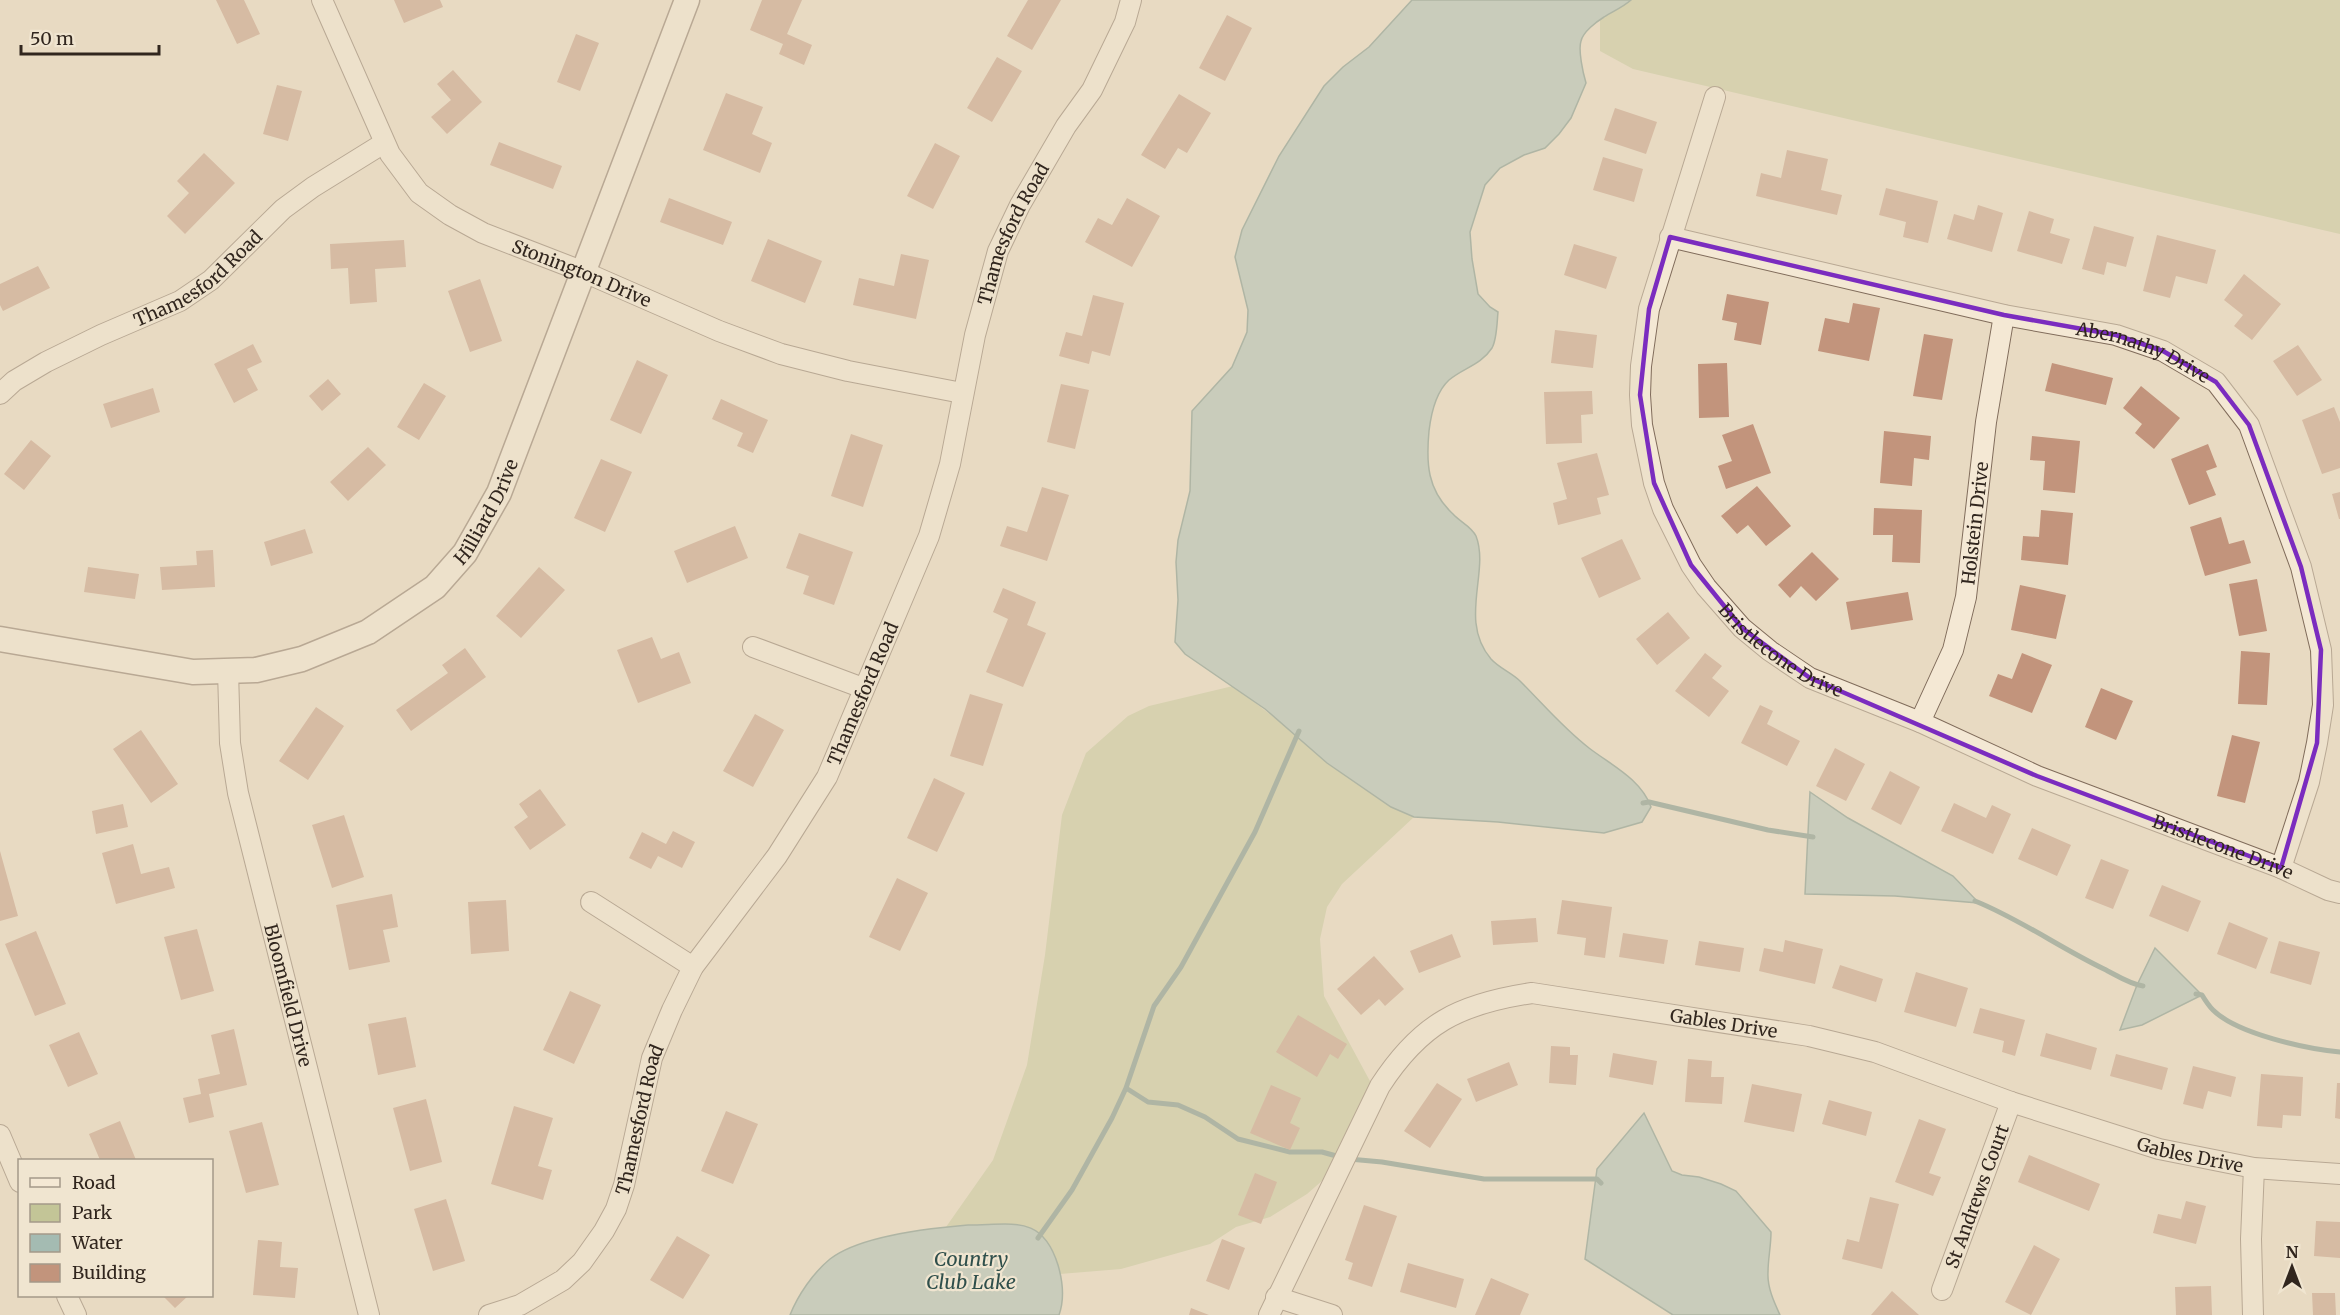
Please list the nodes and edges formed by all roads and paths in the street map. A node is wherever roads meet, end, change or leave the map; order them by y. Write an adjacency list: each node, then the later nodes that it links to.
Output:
1 (321, 0): 5 (street, Stonington Drive)
2 (687, 0): 7 (street, Hilliard Drive)
3 (1131, 0): 9 (street, Thamesford Road)
4 (1715, 98): 6 (street, Bristlecone Drive)
5 (384, 143): 7 (street, Stonington Drive); 10 (street, Thamesford Road)
6 (1670, 237): 8 (street, Abernathy Drive); 15 (street, Bristlecone Drive)
7 (584, 272): 9 (street, Stonington Drive); 13 (street, Hilliard Drive)
8 (2004, 315): 15 (street, Holstein Drive); 16 (street, Abernathy Drive)
9 (962, 393): 14 (street, Thamesford Road)
10 (0, 394)
11 (0, 639): 13 (street, Hilliard Drive)
12 (753, 647): 14 (street)
13 (228, 670): 29 (street, Bloomfield Drive)
14 (863, 688): 19 (street, Thamesford Road)
15 (1920, 722): 16 (street, Bristlecone Drive)
16 (2281, 868): 17 (street, Bristlecone Drive)
17 (2340, 893)
18 (591, 902): 19 (street)
19 (693, 967): 30 (street, Thamesford Road)
20 (2011, 1102): 22 (street, Gables Drive); 25 (street, St Andrews Court); 27 (street, Gables Drive)
21 (0, 1135): 24 (street)
22 (2254, 1168): 23 (street, Gables Drive); 32 (street)
23 (2340, 1174)
24 (18, 1177)
25 (1942, 1290)
26 (67, 1297): 28 (street)
27 (1272, 1306): 31 (street)
28 (76, 1315)
29 (369, 1315)
30 (489, 1315)
31 (1332, 1315)
32 (2253, 1315)

